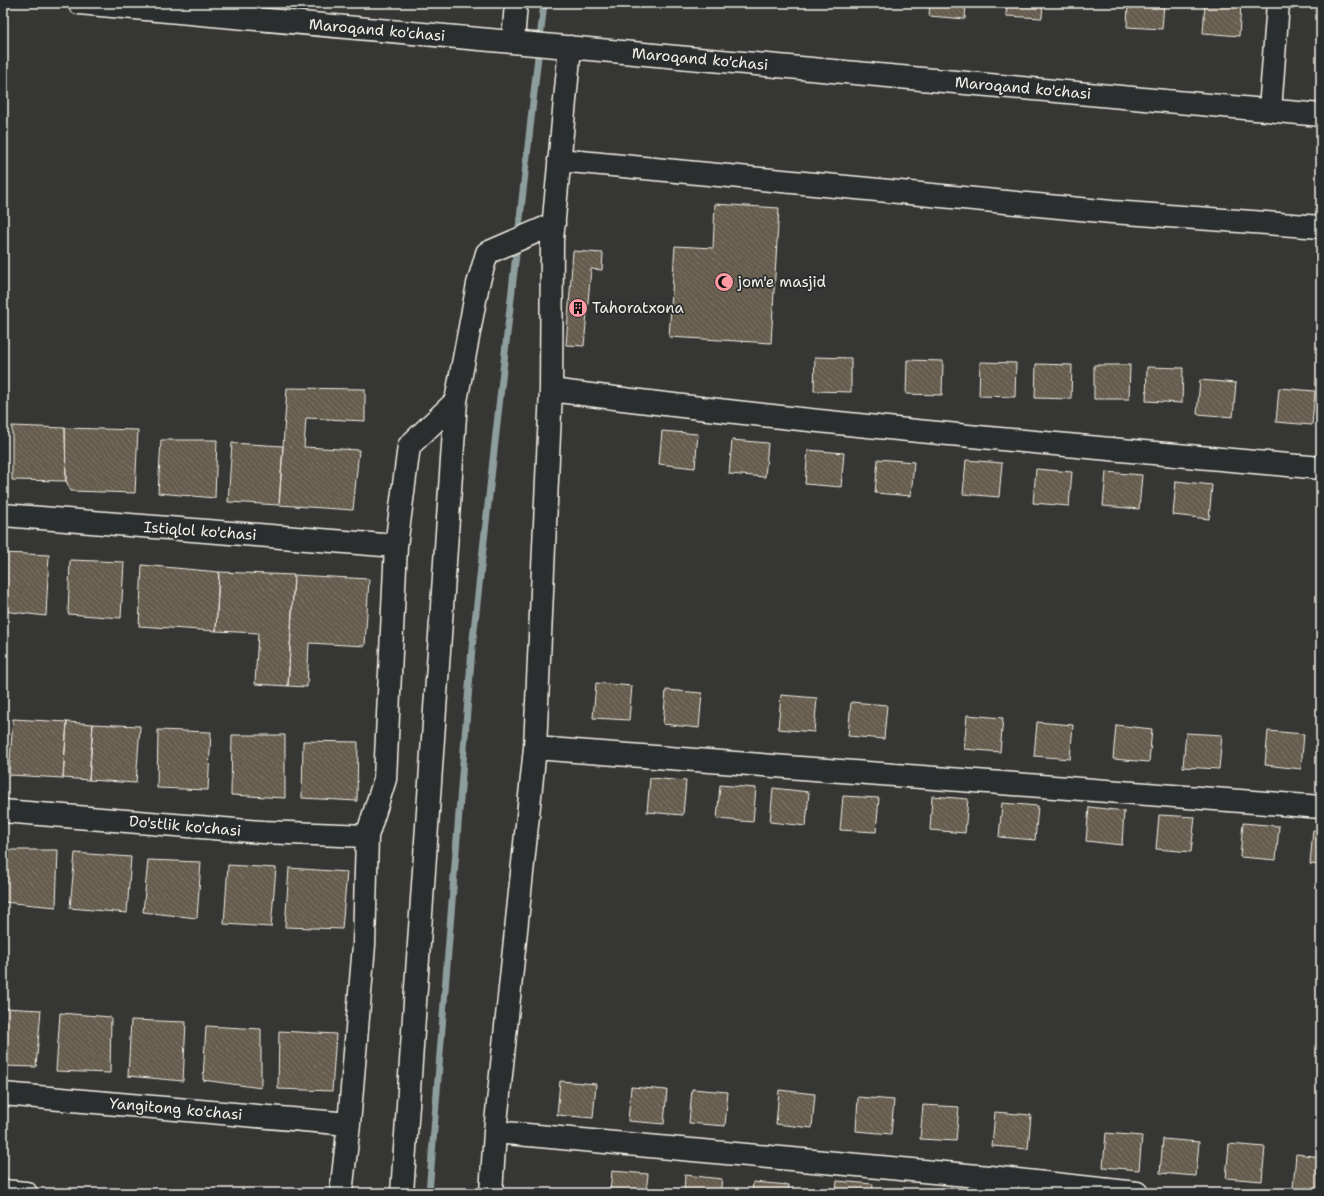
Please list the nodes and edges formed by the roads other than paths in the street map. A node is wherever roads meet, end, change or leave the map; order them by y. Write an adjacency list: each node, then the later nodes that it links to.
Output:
1 (79, 3): 4 (street, Maroqand ko'chasi)
2 (516, 3): 4 (street)
3 (1278, 3): 6 (street)
4 (513, 42): 5 (street, Maroqand ko'chasi)
5 (570, 47): 6 (street, Maroqand ko'chasi); 8 (street)
6 (1270, 110): 7 (street, Maroqand ko'chasi)
7 (1321, 115)
8 (559, 160): 9 (street); 10 (street)
9 (554, 224): 11 (street); 12 (street)
10 (1321, 227)
11 (551, 390): 13 (street); 16 (street)
12 (456, 401): 15 (street); 26 (street)
13 (1321, 468)
14 (3, 515): 15 (street, Istiqlol ko'chasi)
15 (396, 546): 19 (street)
16 (535, 748): 17 (street); 22 (street)
17 (1321, 808)
18 (3, 811): 19 (street, Do'stlik ko'chasi)
19 (367, 836): 21 (street)
20 (3, 1094): 21 (street, Yangitong ko'chasi)
21 (349, 1124): 25 (street)
22 (495, 1132): 27 (street); 28 (street)
23 (3, 1191): 24 (street)
24 (26, 1193)
25 (341, 1193)
26 (402, 1193)
27 (491, 1193)
28 (1137, 1193)

